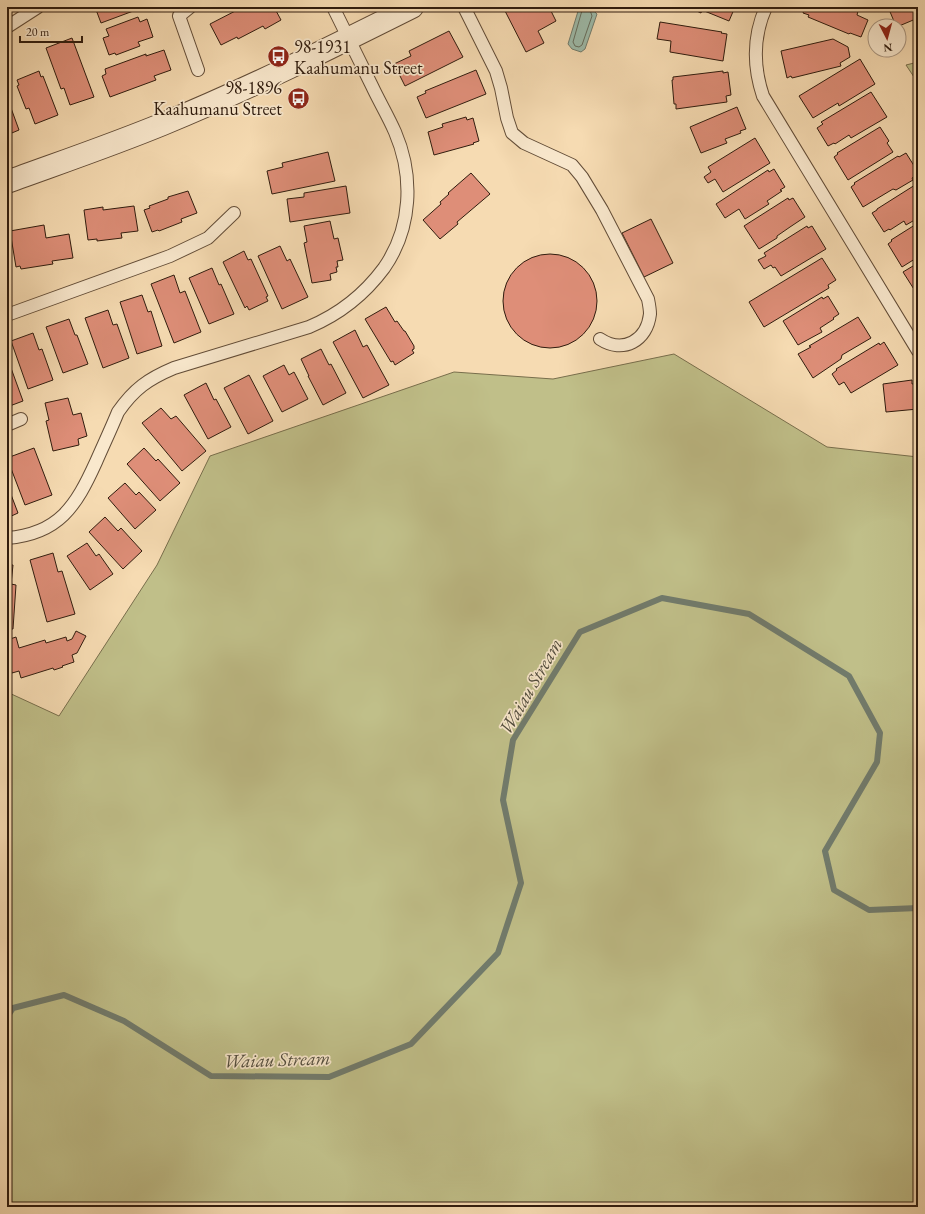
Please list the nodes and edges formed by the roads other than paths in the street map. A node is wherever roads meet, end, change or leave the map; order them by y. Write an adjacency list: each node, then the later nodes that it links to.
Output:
1 (38, 7): 8 (lane)
2 (190, 7): 7 (lane)
3 (332, 7): 9 (lane)
4 (412, 7): 9 (street)
5 (464, 7): 14 (lane)
6 (766, 7): 15 (lane)
7 (177, 12): 10 (lane)
8 (7, 27)
9 (348, 39): 11 (street); 18 (lane)
10 (198, 70)
11 (7, 182)
12 (234, 213): 13 (lane)
13 (7, 315)
14 (600, 339)
15 (918, 351)
16 (21, 419): 17 (lane)
17 (7, 424)
18 (7, 538)

